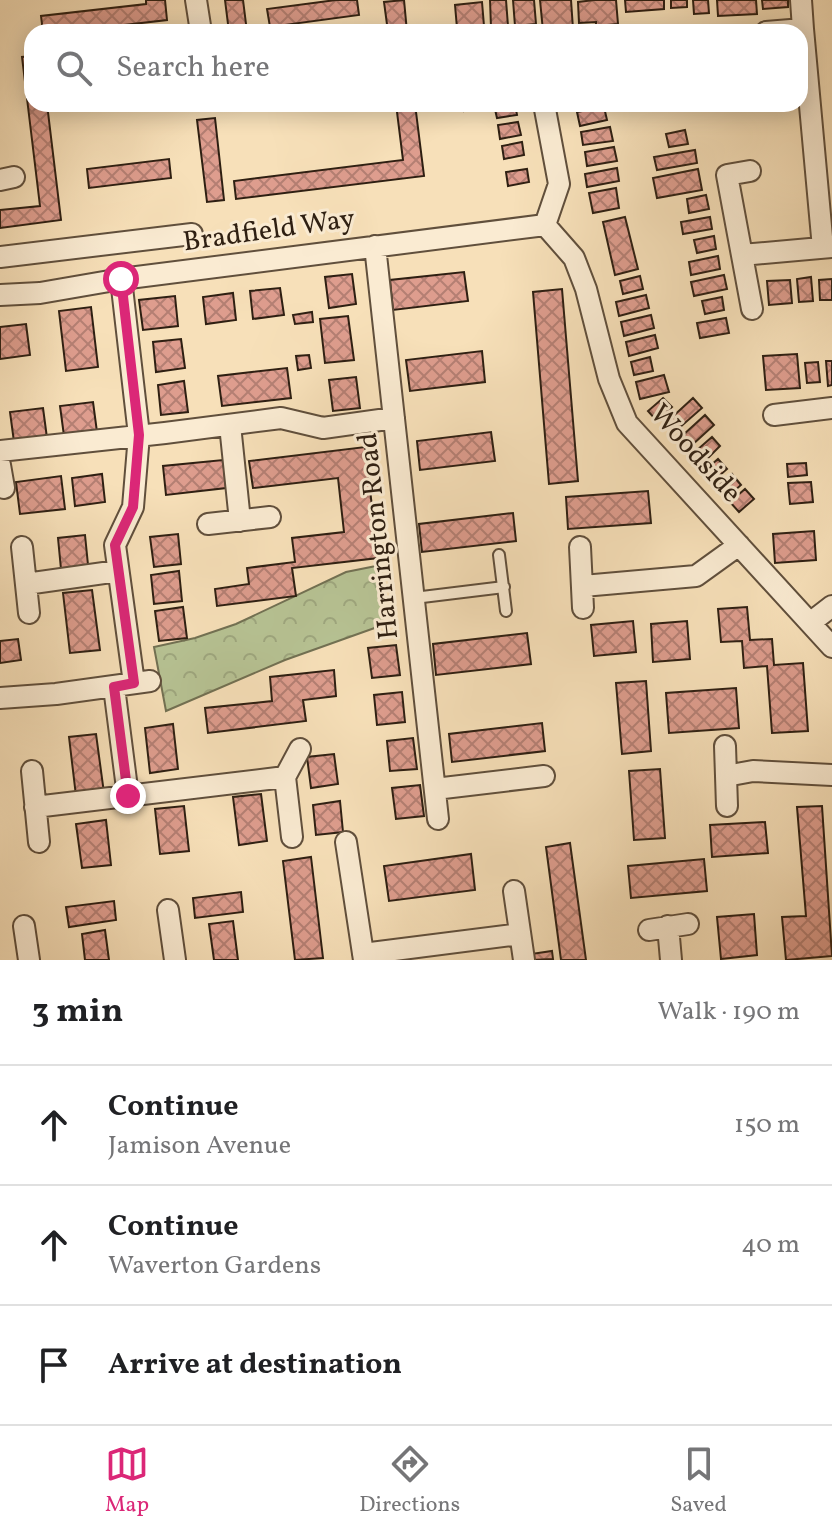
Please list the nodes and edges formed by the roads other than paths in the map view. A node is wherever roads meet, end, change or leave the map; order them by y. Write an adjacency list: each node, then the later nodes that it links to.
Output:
1 (196, 0): 3 (street)
2 (801, 0): 4 (street)
3 (200, 24)
4 (803, 24)
5 (808, 73): 11 (street)
6 (546, 112): 8 (street)
7 (750, 171): 12 (street)
8 (545, 225): 10 (street, Bradfield Way); 28 (street, Woodside)
9 (192, 234): 13 (street)
10 (375, 246): 14 (street, Bradfield Way); 19 (street, Harrington Road)
11 (828, 247): 12 (street)
12 (742, 255): 16 (street)
13 (0, 257)
14 (121, 279): 15 (street, Bradfield Way); 21 (street)
15 (0, 295)
16 (752, 309)
17 (832, 408): 18 (street)
18 (774, 415)
19 (394, 418): 20 (street); 36 (street, Harrington Road)
20 (230, 425): 21 (street); 26 (street)
21 (139, 435): 22 (street); 32 (street)
22 (0, 451)
23 (0, 465): 24 (street)
24 (4, 488)
25 (270, 517): 26 (street)
26 (240, 521): 27 (street)
27 (208, 524)
28 (739, 545): 34 (street); 41 (street, Woodside)
29 (22, 547): 33 (street)
30 (580, 547): 34 (street)
31 (499, 555): 35 (lane)
32 (118, 571): 33 (street); 43 (street)
33 (26, 584): 40 (street)
34 (583, 586): 38 (street)
35 (504, 587): 36 (lane); 39 (lane)
36 (414, 598): 52 (street, Harrington Road)
37 (832, 606): 41 (street)
38 (583, 608)
39 (506, 611)
40 (29, 613)
41 (810, 623): 42 (street, Woodside)
42 (832, 647)
43 (133, 684): 44 (street); 53 (street)
44 (0, 698)
45 (725, 746): 50 (street)
46 (300, 749): 51 (street)
47 (32, 771): 55 (street)
48 (832, 775): 50 (street)
49 (544, 776): 52 (street)
50 (726, 776): 54 (street)
51 (285, 777): 53 (street); 57 (street)
52 (435, 789): 56 (street, Harrington Road)
53 (128, 796): 55 (street)
54 (727, 806)
55 (35, 807): 58 (street)
56 (438, 819)
57 (292, 837)
58 (39, 842)
59 (346, 842): 65 (street)
60 (514, 891): 64 (street)
61 (168, 910): 67 (street)
62 (24, 926): 66 (street)
63 (668, 927): 69 (street)
64 (520, 934): 65 (street); 68 (street)
65 (363, 957)
66 (29, 960)
67 (175, 960)
68 (524, 960)
69 (671, 960)

